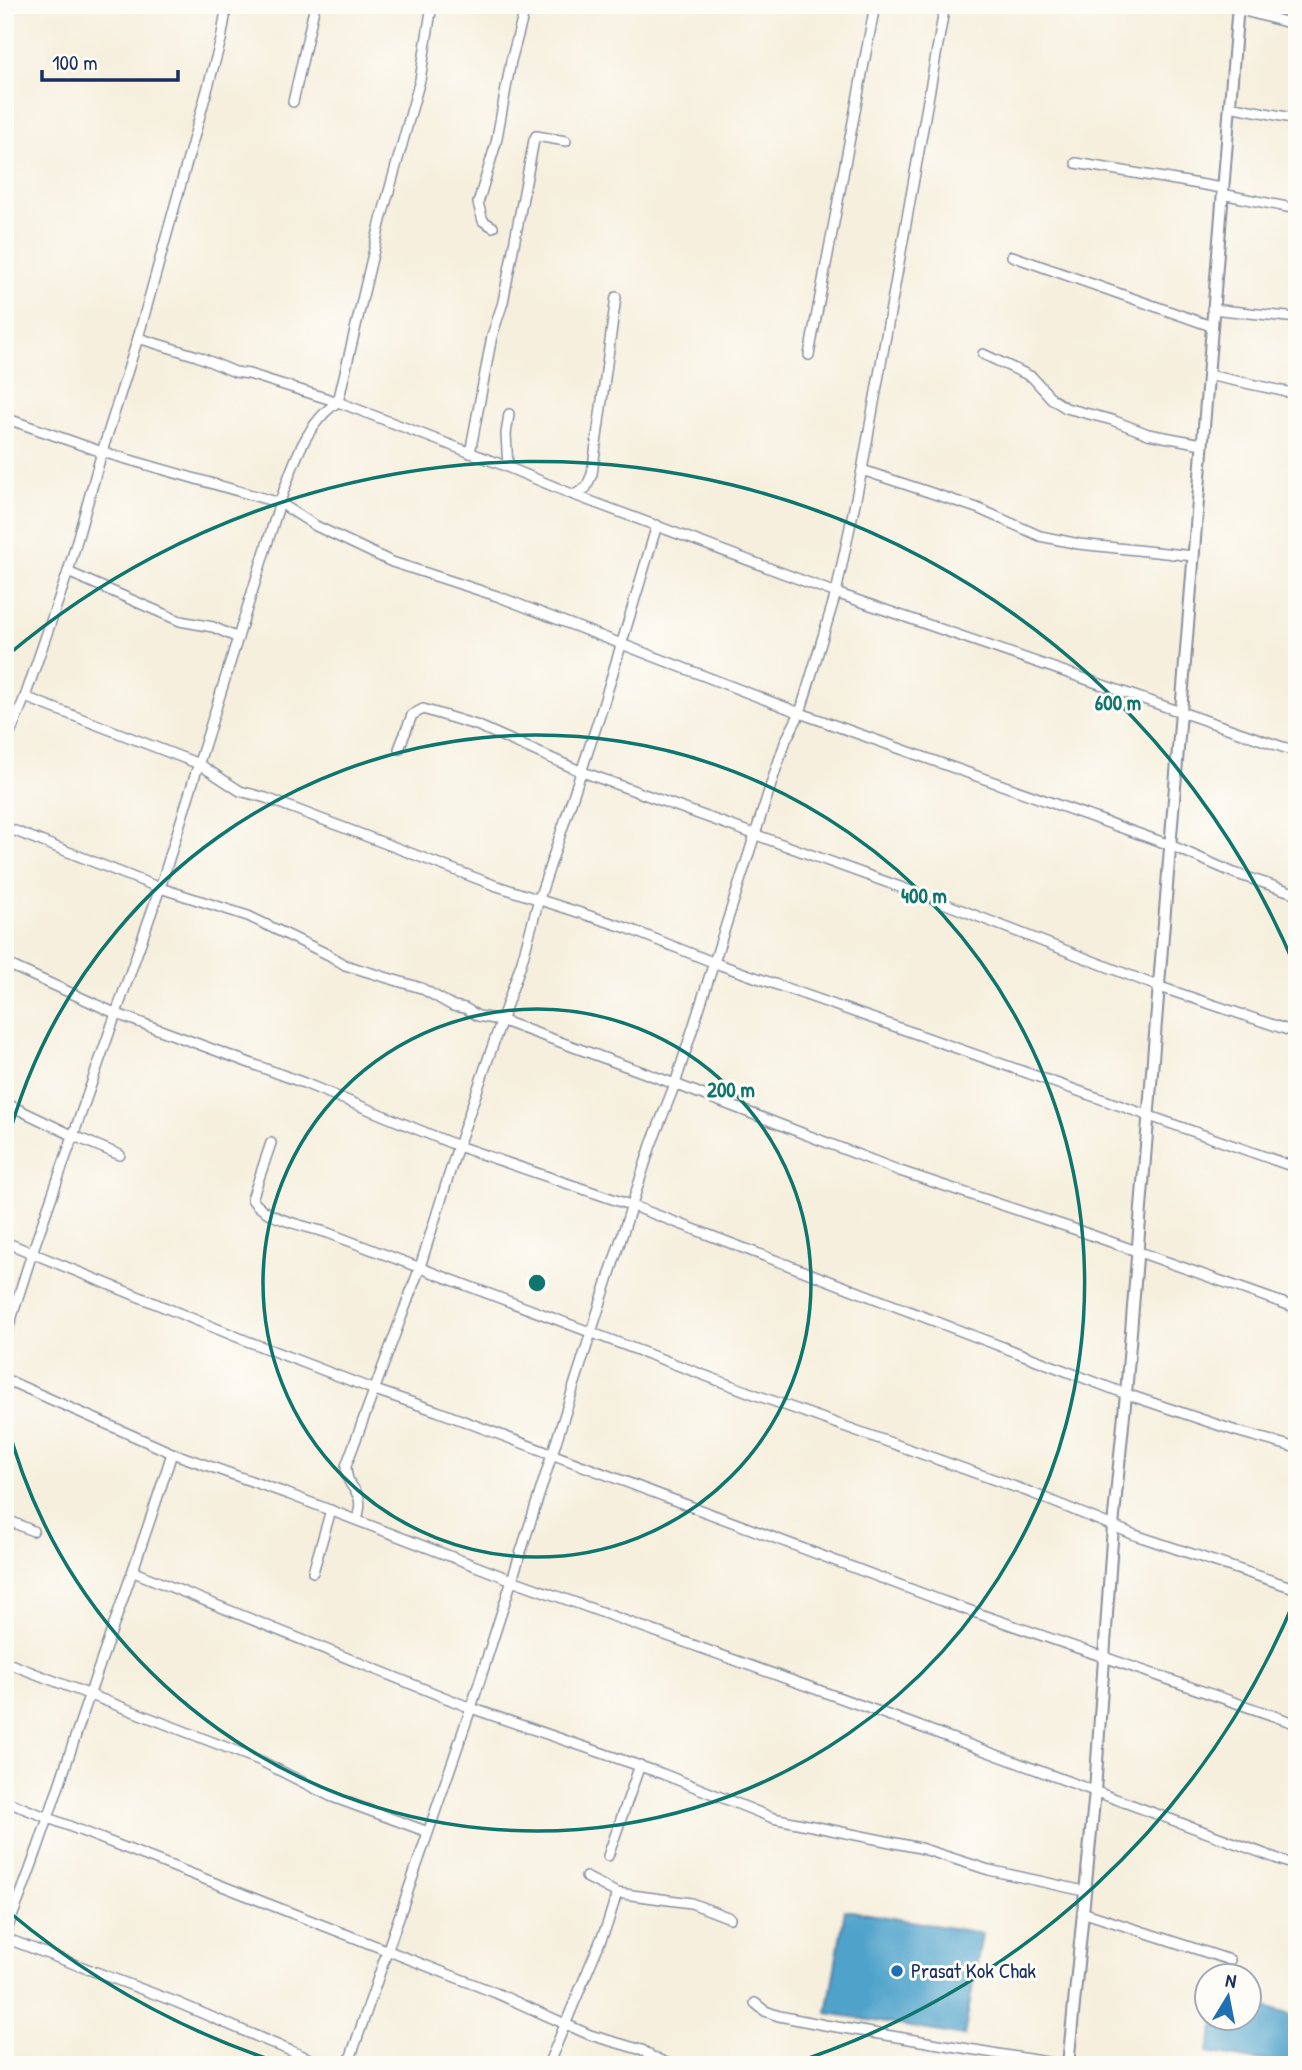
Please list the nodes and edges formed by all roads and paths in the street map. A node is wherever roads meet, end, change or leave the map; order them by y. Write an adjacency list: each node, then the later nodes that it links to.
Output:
1 (227, 5): 22 (street)
2 (315, 5): 9 (street)
3 (432, 5): 27 (street)
4 (526, 5): 16 (street)
5 (875, 5): 24 (street)
6 (945, 5): 34 (street)
7 (1237, 7): 8 (street); 10 (street)
8 (1297, 25)
9 (293, 102)
10 (1229, 106): 11 (street); 14 (street)
11 (1297, 119)
12 (566, 141): 32 (street)
13 (1076, 163): 14 (street)
14 (1222, 191): 15 (street); 19 (street)
15 (1297, 209)
16 (492, 227)
17 (1012, 256): 21 (street)
18 (616, 297): 35 (street)
19 (1212, 309): 20 (street); 21 (street)
20 (1297, 318)
21 (1211, 326): 25 (street)
22 (138, 338): 27 (street); 31 (street)
23 (983, 354): 30 (street)
24 (809, 355)
25 (1208, 374): 26 (street); 30 (street)
26 (1297, 394)
27 (338, 402): 32 (street); 36 (street)
28 (509, 414): 33 (street)
29 (5, 418): 31 (street)
30 (1202, 444): 38 (street)
31 (102, 452): 36 (street); 39 (street)
32 (470, 453): 33 (street)
33 (508, 467): 35 (street)
34 (862, 470): 38 (street); 40 (street)
35 (574, 495): 37 (street)
36 (280, 503): 41 (street); 42 (street)
37 (657, 525): 40 (street); 42 (street)
38 (1194, 556): 44 (street)
39 (68, 572): 41 (street); 43 (street)
40 (836, 593): 44 (street); 45 (street)
41 (238, 638): 49 (street)
42 (621, 644): 45 (street); 50 (street)
43 (25, 697): 46 (street); 49 (street)
44 (1181, 712): 48 (street); 53 (street)
45 (800, 713): 52 (street); 53 (street)
46 (5, 746)
47 (400, 749): 50 (street)
48 (1297, 752)
49 (199, 764): 54 (street); 56 (street)
50 (580, 771): 52 (street); 56 (street)
51 (5, 827): 54 (street)
52 (756, 836): 58 (street); 59 (street)
53 (1170, 845): 55 (street); 59 (street)
54 (160, 888): 60 (street); 61 (street)
55 (1297, 894)
56 (539, 899): 58 (street); 61 (street)
57 (5, 963): 60 (street)
58 (715, 963): 63 (street); 65 (street)
59 (1157, 986): 62 (street); 65 (street)
60 (117, 1014): 66 (street); 68 (street)
61 (500, 1020): 63 (street); 68 (street)
62 (1297, 1033)
63 (675, 1084): 71 (street); 73 (street)
64 (5, 1103): 66 (street)
65 (1147, 1115): 70 (street); 73 (street)
66 (74, 1136): 69 (street); 74 (street)
67 (271, 1143): 75 (street)
68 (458, 1146): 71 (street); 75 (street)
69 (120, 1154)
70 (1297, 1168)
71 (633, 1206): 77 (street); 81 (street)
72 (5, 1242): 74 (street)
73 (1137, 1252): 76 (street); 81 (street)
74 (32, 1254): 78 (street); 80 (street)
75 (420, 1268): 77 (street); 80 (street)
76 (1297, 1308)
77 (592, 1332): 84 (street); 88 (street)
78 (5, 1339)
79 (5, 1379): 83 (street)
80 (375, 1390): 84 (street); 87 (street)
81 (1126, 1394): 82 (street); 88 (street)
82 (1297, 1448)
83 (172, 1453): 85 (street); 90 (street)
84 (552, 1456): 92 (street); 94 (street)
85 (331, 1510): 87 (street); 91 (street)
86 (5, 1519): 89 (street)
87 (357, 1520): 92 (street)
88 (1113, 1526): 93 (street); 94 (street)
89 (33, 1531)
90 (134, 1572): 96 (street); 97 (street)
91 (313, 1572)
92 (512, 1580): 97 (street); 100 (street)
93 (1297, 1589)
94 (1105, 1659): 98 (street); 100 (street)
95 (5, 1662): 96 (street)
96 (89, 1696): 102 (street); 103 (street)
97 (471, 1708): 99 (street); 103 (street)
98 (1297, 1724)
99 (640, 1765): 104 (street); 107 (street)
100 (1095, 1791): 105 (street); 107 (street)
101 (5, 1801): 102 (street)
102 (48, 1817): 111 (street); 112 (street)
103 (428, 1832): 112 (street)
104 (608, 1856)
105 (1297, 1866)
106 (586, 1877): 108 (street)
107 (1084, 1891): 109 (street)
108 (617, 1893): 110 (street); 115 (street)
109 (1083, 1912): 113 (street); 116 (street)
110 (730, 1918)
111 (5, 1936): 117 (street)
112 (387, 1950): 115 (street); 118 (street)
113 (1230, 1960)
114 (755, 2003): 116 (street)
115 (565, 2024): 119 (street); 120 (street)
116 (1062, 2064)
117 (324, 2065)
118 (348, 2065)
119 (548, 2065)
120 (671, 2065)

